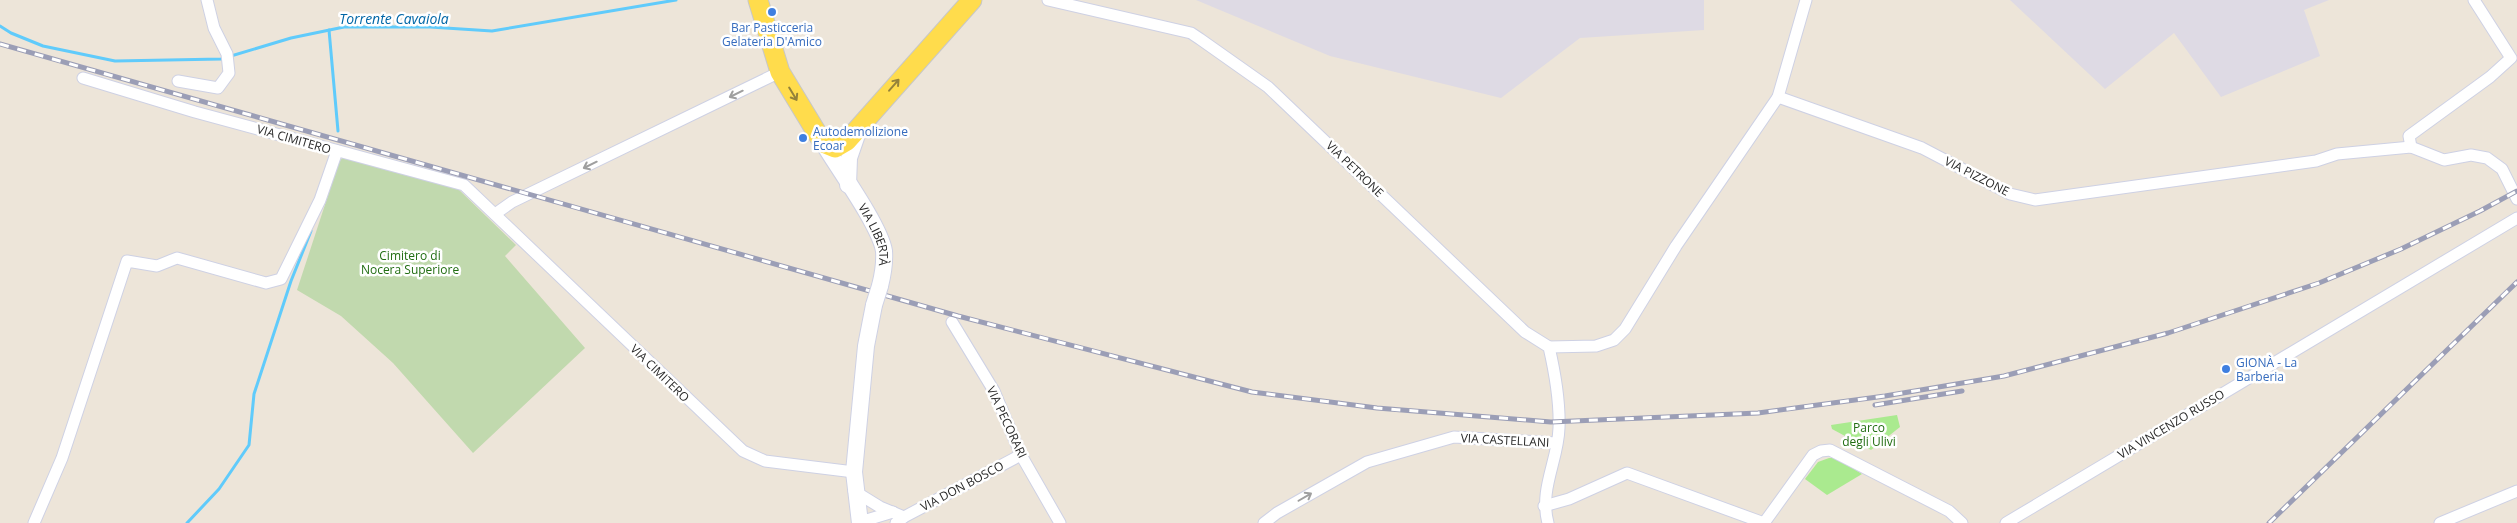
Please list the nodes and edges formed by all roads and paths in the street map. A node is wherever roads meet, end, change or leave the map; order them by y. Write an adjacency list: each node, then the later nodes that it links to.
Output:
1 (207, 0): 9 (street)
2 (758, 0): 7 (main road, VIA LIBERTÀ)
3 (972, 0): 11 (main road, one-way to 3)
4 (1048, 0): 20 (street, VIA PETRONE)
5 (1806, 0): 10 (street)
6 (2474, 0): 13 (street)
7 (780, 72): 12 (main road, VIA LIBERTÀ, one-way to 12); 17 (street, one-way to 17)
8 (83, 78): 14 (street, VIA CIMITERO)
9 (178, 81)
10 (1778, 97): 13 (street, VIA PIZZONE); 20 (street)
11 (862, 122): 12 (main road); 15 (main road)
12 (824, 143): 15 (main road, VIA LIBERTÀ)
13 (2411, 147): 16 (street, VIA PIZZONE)
14 (337, 151): 17 (street, VIA CIMITERO); 28 (street)
15 (848, 185): 23 (main road, VIA LIBERTÀ, bridge)
16 (2517, 199)
17 (495, 214): 23 (street, VIA CIMITERO)
18 (2517, 218): 35 (street, VIA VINCENZO RUSSO)
19 (952, 322): 22 (street, VIA PECORARI)
20 (1549, 347): 21 (street)
21 (1556, 443): 26 (street); 31 (street, VIA CASTELLANI, one-way to 21)
22 (1021, 455): 27 (street, VIA DON BOSCO); 30 (street, VIA PECORARI)
23 (854, 472): 24 (main road, VIA LIBERTÀ)
24 (854, 491): 27 (street); 29 (main road, VIA LIBERTÀ)
25 (2517, 491): 36 (street)
26 (1544, 506): 32 (street); 33 (street)
27 (896, 519): 29 (street, VIA DON BOSCO)
28 (34, 523)
29 (862, 523)
30 (1060, 523)
31 (1264, 523)
32 (1548, 523)
33 (1764, 523): 34 (street)
34 (1962, 523)
35 (2006, 523)
36 (2440, 523)

